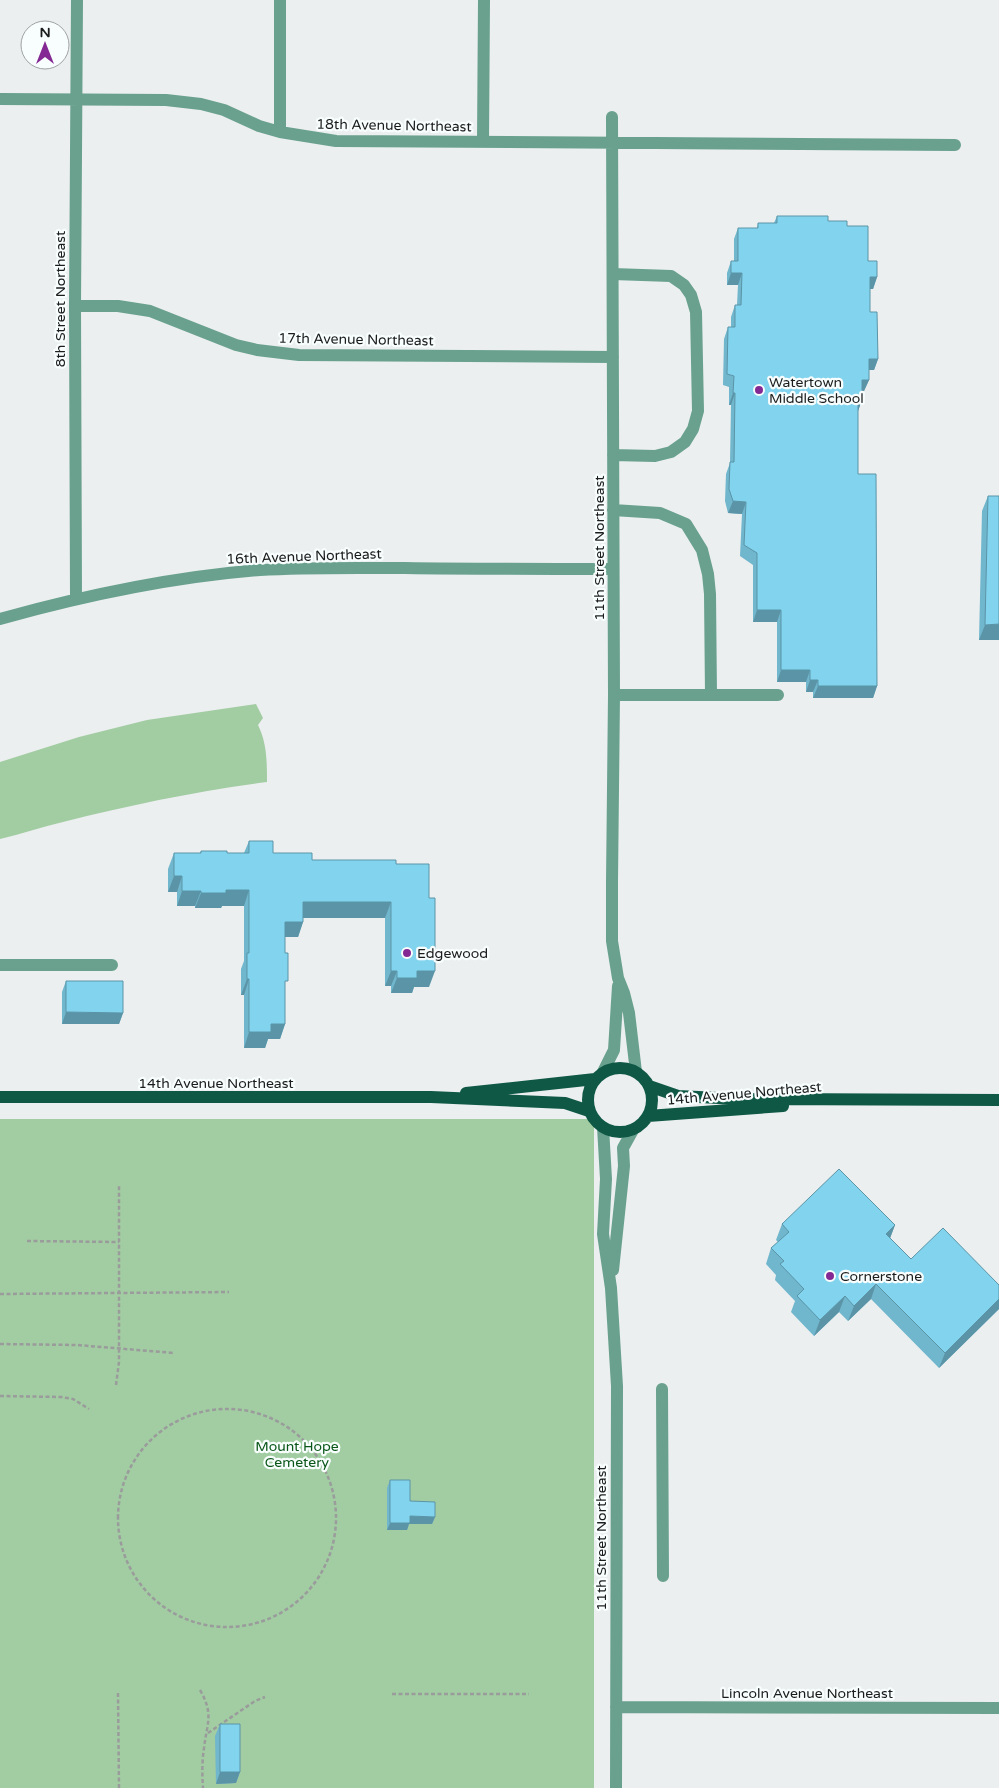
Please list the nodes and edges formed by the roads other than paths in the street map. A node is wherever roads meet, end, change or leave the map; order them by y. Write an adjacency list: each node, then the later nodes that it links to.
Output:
1 (77, 0): 5 (street, 8th Street Northeast)
2 (280, 0): 7 (street)
3 (484, 0): 8 (street)
4 (0, 99): 5 (street, 18th Avenue Northeast)
5 (77, 100): 7 (street, 18th Avenue Northeast); 12 (street, 8th Street Northeast)
6 (612, 117): 9 (street, 11th Street Northeast)
7 (280, 132): 8 (street, 18th Avenue Northeast)
8 (483, 142): 9 (street, 18th Avenue Northeast)
9 (612, 143): 10 (street, 18th Avenue Northeast); 11 (street, 11th Street Northeast)
10 (955, 145)
11 (614, 274): 13 (street, 11th Street Northeast); 14 (street)
12 (75, 306): 13 (street, 17th Avenue Northeast); 17 (street, 8th Street Northeast)
13 (613, 357): 14 (street, 11th Street Northeast)
14 (613, 455): 15 (street, 11th Street Northeast)
15 (613, 510): 16 (street, 11th Street Northeast); 20 (street)
16 (613, 569): 17 (street, 16th Avenue Northeast); 19 (street, 11th Street Northeast)
17 (76, 599): 18 (street, 16th Avenue Northeast)
18 (0, 619)
19 (614, 694): 20 (street); 24 (street, 11th Street Northeast)
20 (710, 695): 21 (street)
21 (778, 695)
22 (0, 965): 23 (street)
23 (112, 965)
24 (618, 978): 25 (street, 11th Street Northeast); 26 (street, 11th Street Northeast)
25 (636, 1072): 26 (main road); 27 (main road)
26 (599, 1076): 29 (main road, 14th Avenue Northeast); 32 (main road)
27 (649, 1086): 30 (main road, 14th Avenue Northeast); 33 (main road)
28 (0, 1097): 29 (main road, 14th Avenue Northeast)
29 (431, 1097): 32 (main road, 14th Avenue Northeast)
30 (842, 1099): 31 (main road, 14th Avenue Northeast); 33 (main road, 14th Avenue Northeast)
31 (999, 1100)
32 (589, 1110): 34 (main road)
33 (648, 1116): 35 (main road)
34 (603, 1127): 35 (main road); 36 (street, 11th Street Northeast)
35 (633, 1130): 36 (street, 11th Street Northeast)
36 (611, 1288): 39 (street, 11th Street Northeast)
37 (662, 1389): 38 (street)
38 (663, 1576)
39 (616, 1707): 40 (street, Lincoln Avenue Northeast); 41 (street, 11th Street Northeast)
40 (999, 1708)
41 (616, 1788)

